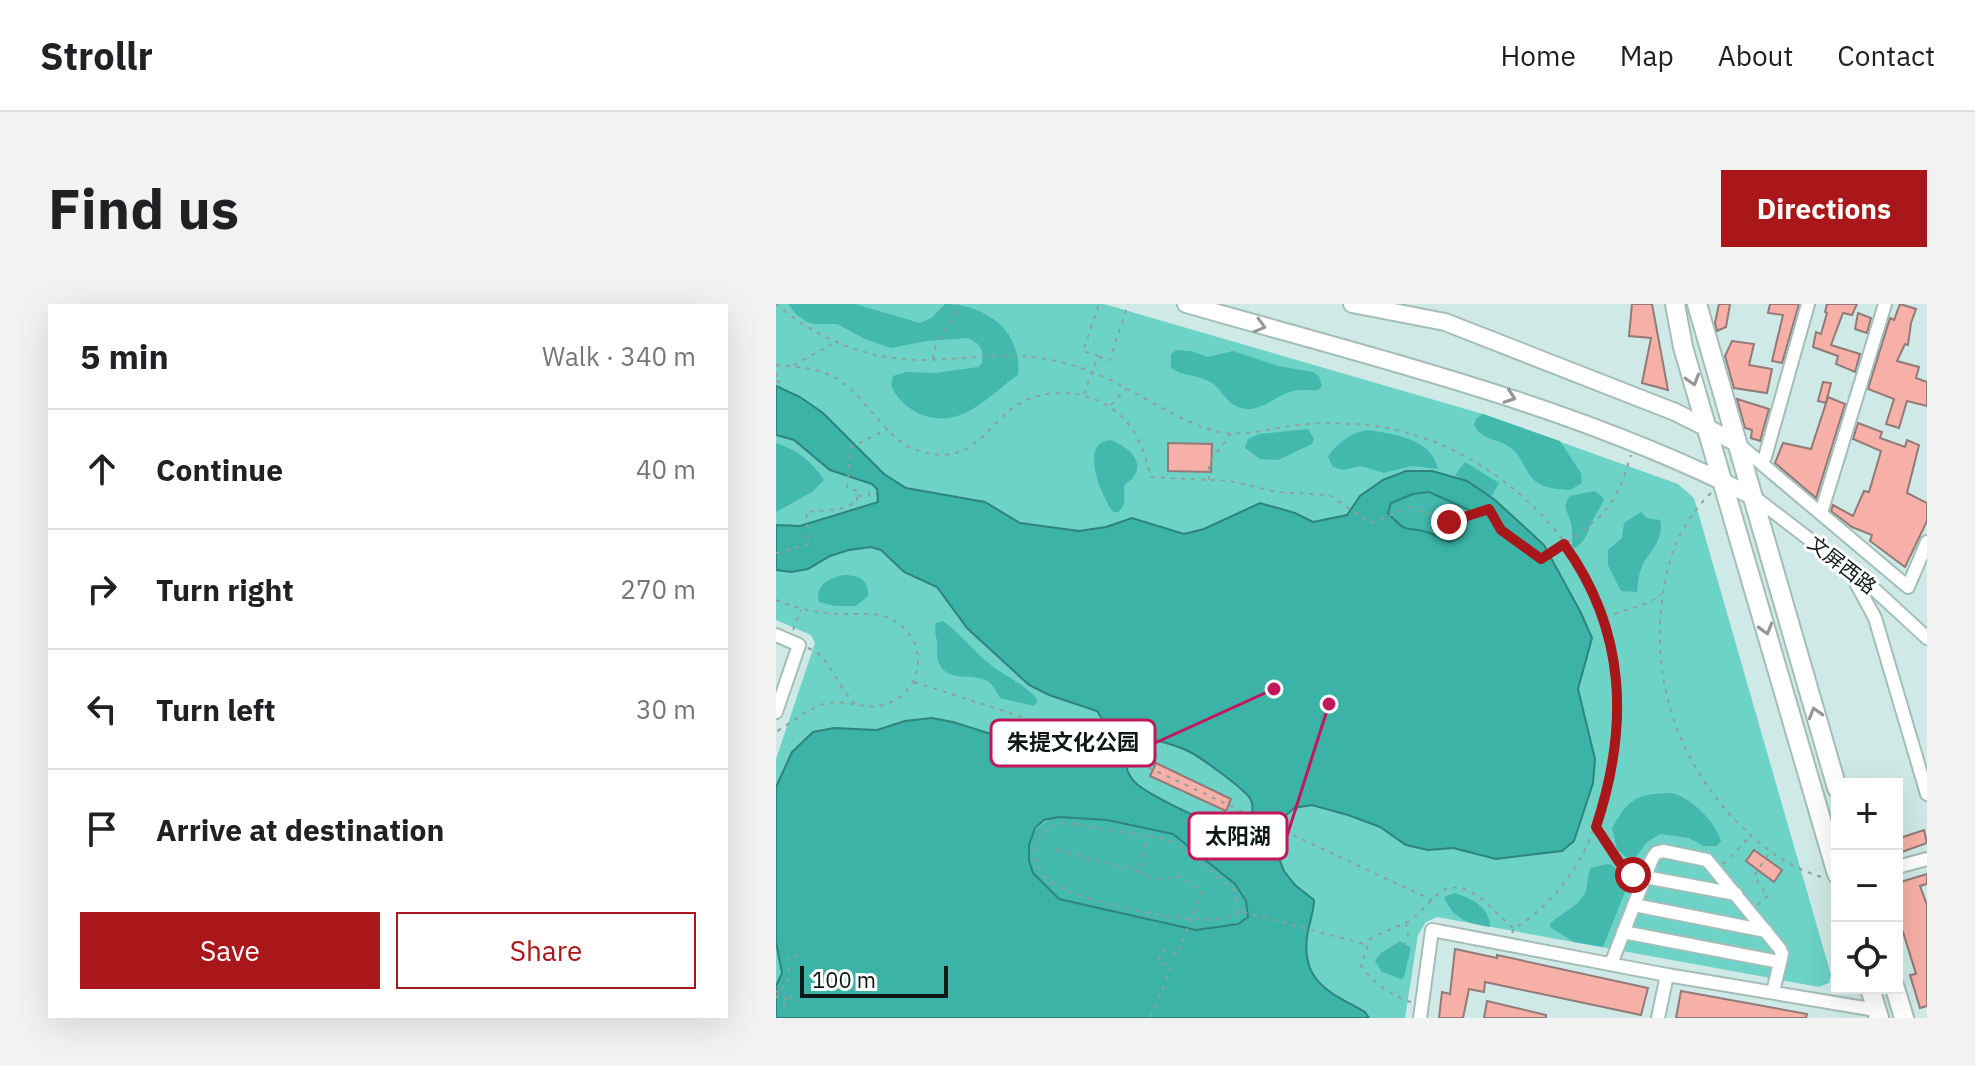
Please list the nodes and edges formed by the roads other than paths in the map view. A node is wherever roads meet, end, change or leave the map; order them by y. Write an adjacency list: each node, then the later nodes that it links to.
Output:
1 (1186, 304): 10 (main road, one-way to 10)
2 (1352, 304): 7 (main road)
3 (1675, 304): 7 (highway, one-way to 7)
4 (1697, 304): 8 (highway)
5 (1808, 304): 9 (street)
6 (1885, 304): 12 (street)
7 (1708, 428): 8 (main road); 10 (highway)
8 (1737, 443): 9 (street); 11 (highway)
9 (1761, 461): 12 (street)
10 (1723, 481): 11 (main road); 22 (highway, one-way to 22)
11 (1752, 496): 14 (street, 文屏西路); 18 (highway, one-way to 11)
12 (1821, 513): 13 (street)
13 (1927, 542)
14 (1849, 570): 16 (street, 文屏西路); 19 (street)
15 (776, 635): 17 (street)
16 (1927, 638)
17 (776, 712)
18 (1834, 778)
19 (1927, 794)
20 (1927, 859): 21 (street)
21 (1903, 865)
22 (1831, 876)
23 (1645, 879): 24 (street); 24 (street); 25 (street)
24 (1736, 894): 26 (street)
25 (1634, 905): 26 (street); 27 (street)
26 (1766, 931): 28 (street)
27 (1623, 932): 28 (street); 29 (street)
28 (1780, 962): 31 (street)
29 (1611, 964): 30 (street); 35 (street)
30 (1667, 975): 31 (street); 36 (street)
31 (1773, 992): 34 (street)
32 (1872, 994): 34 (highway)
33 (1897, 994): 37 (highway)
34 (1877, 1014)
35 (1420, 1018)
36 (1658, 1018)
37 (1904, 1018)

